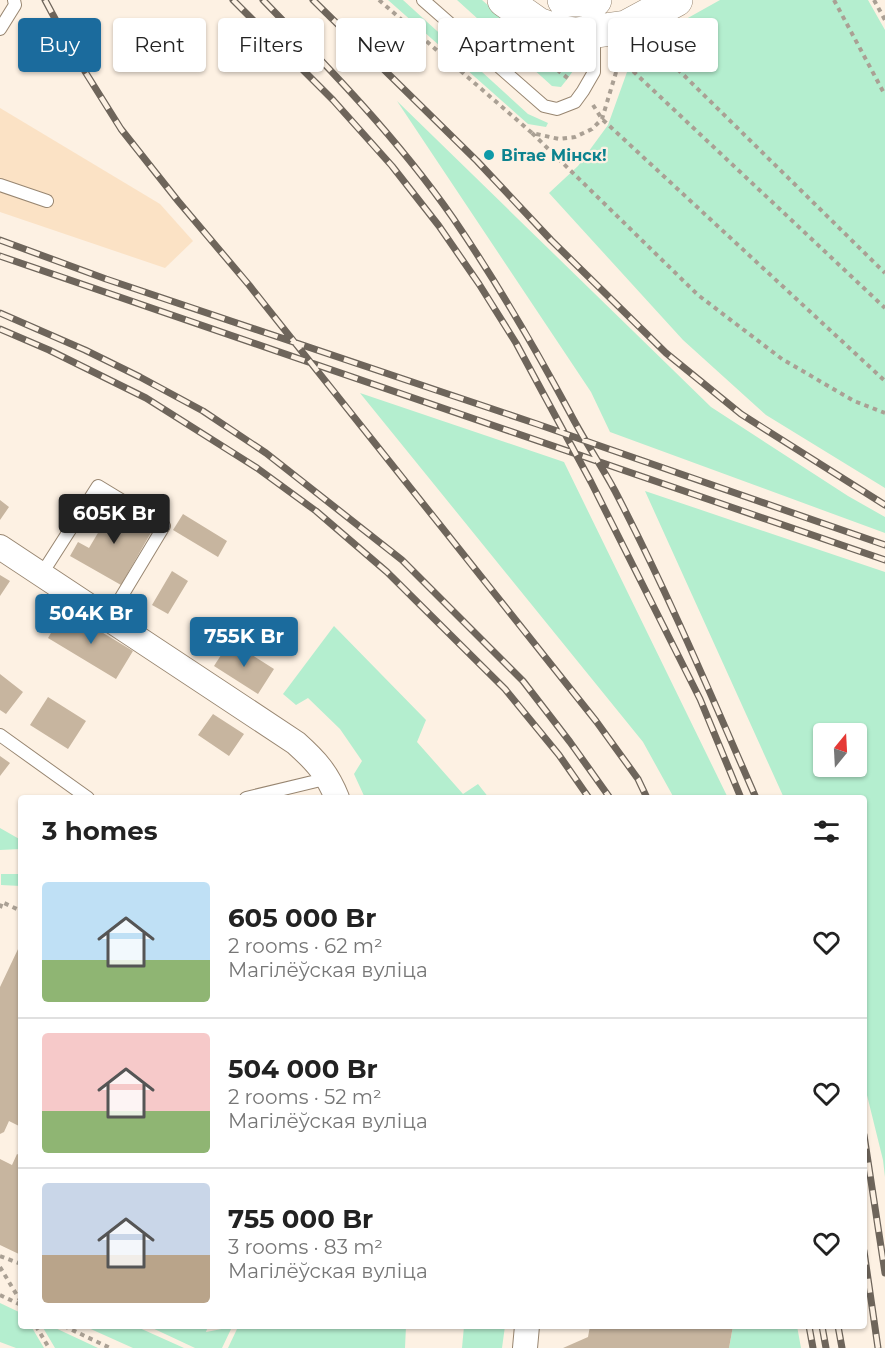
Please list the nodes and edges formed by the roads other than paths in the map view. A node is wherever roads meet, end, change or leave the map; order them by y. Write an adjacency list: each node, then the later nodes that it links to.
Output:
1 (14, 0): 10 (lane)
2 (423, 0): 7 (lane)
3 (504, 0): 8 (main road)
4 (564, 0): 5 (main road); 9 (lane)
5 (595, 0)
6 (676, 0): 11 (main road)
7 (444, 18)
8 (530, 18)
9 (581, 18)
10 (0, 30)
11 (596, 33)
12 (505, 72): 13 (lane)
13 (594, 72)
14 (0, 185): 15 (lane)
15 (47, 201)
16 (0, 547): 17 (street)
17 (42, 575): 18 (street); 18 (lane)
18 (108, 619): 20 (street)
19 (0, 735): 21 (lane)
20 (333, 788): 22 (lane)
21 (84, 795)
22 (272, 795)
23 (527, 1329): 24 (street)
24 (525, 1348)

